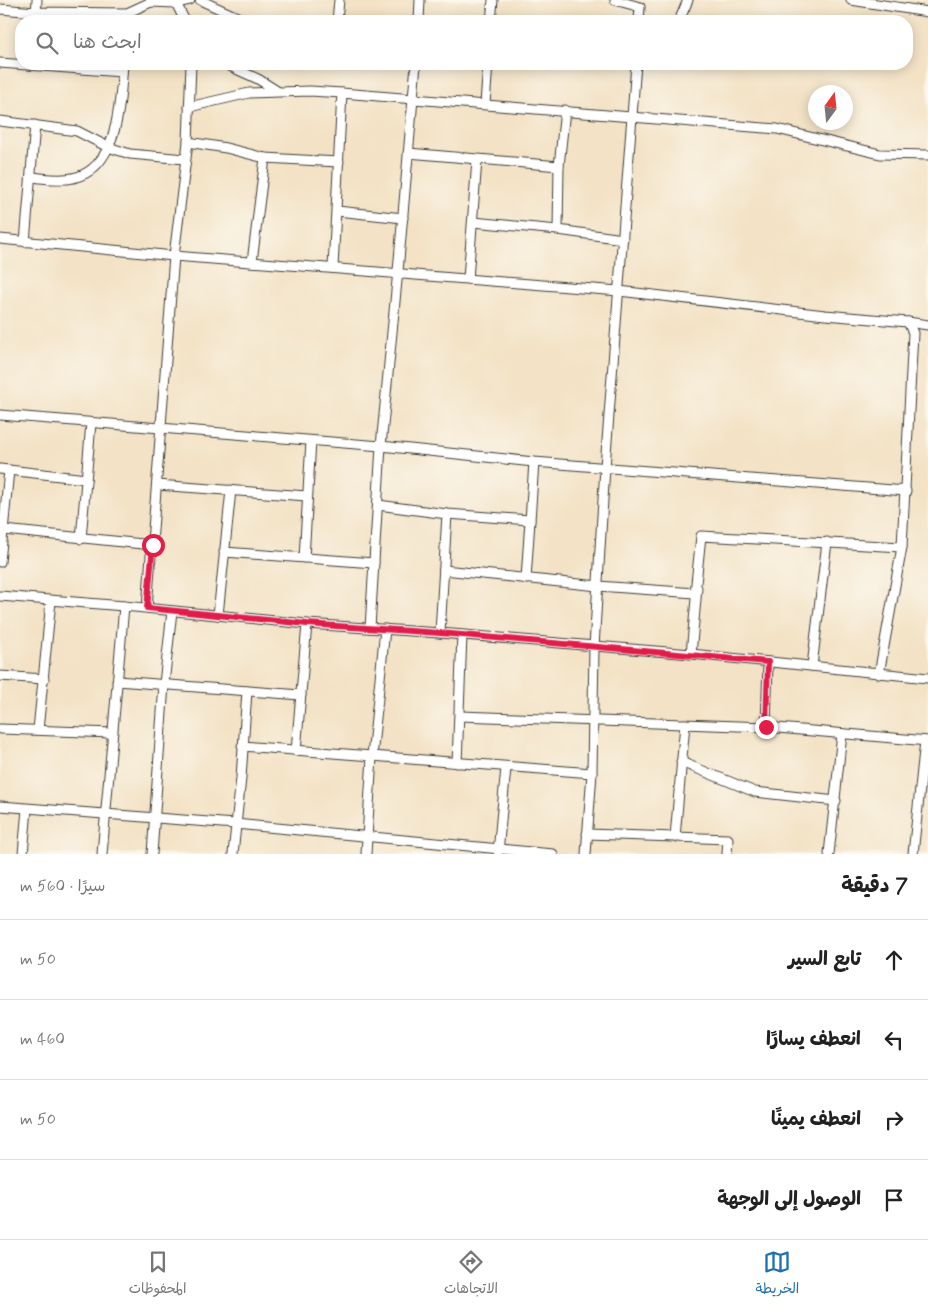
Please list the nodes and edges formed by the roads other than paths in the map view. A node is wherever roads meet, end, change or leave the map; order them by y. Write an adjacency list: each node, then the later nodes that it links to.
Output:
1 (37, 0): 12 (street)
2 (190, 0): 10 (street)
3 (200, 0): 17 (street)
4 (339, 0): 18 (street)
5 (420, 0): 19 (street)
6 (493, 0): 20 (street)
7 (615, 0): 21 (street)
8 (688, 0): 22 (street)
9 (850, 0): 13 (street)
10 (176, 3): 15 (street); 16 (street)
11 (0, 9): 12 (street)
12 (36, 12): 14 (street)
13 (928, 12)
14 (90, 15)
15 (129, 15)
16 (182, 15)
17 (233, 15)
18 (338, 15)
19 (419, 15)
20 (492, 15)
21 (639, 15)
22 (682, 15)
23 (0, 63): 24 (street)
24 (15, 64)
25 (122, 70): 41 (street)
26 (191, 70): 35 (street)
27 (238, 70): 31 (street)
28 (415, 70): 33 (street)
29 (488, 70): 34 (street)
30 (636, 70): 37 (street)
31 (277, 91): 32 (street); 35 (street)
32 (342, 93): 33 (street); 47 (street)
33 (413, 98): 34 (street); 42 (street)
34 (485, 104): 36 (street)
35 (189, 107): 40 (street)
36 (565, 110): 37 (street); 48 (street)
37 (633, 116): 43 (street); 55 (street)
38 (0, 121): 39 (street)
39 (35, 125): 41 (street); 49 (street)
40 (188, 142): 44 (street); 45 (street)
41 (108, 147): 44 (street); 49 (street)
42 (408, 153): 46 (street); 51 (street)
43 (928, 155)
44 (185, 158): 57 (street)
45 (265, 158): 47 (street); 58 (street)
46 (477, 160): 48 (street); 52 (street)
47 (339, 162): 50 (street)
48 (560, 166): 53 (street)
49 (31, 177): 56 (street)
50 (337, 211): 51 (street); 59 (street)
51 (403, 218): 60 (street)
52 (473, 222): 53 (street); 61 (street)
53 (558, 230): 55 (street)
54 (0, 239): 56 (street)
55 (624, 239): 62 (street)
56 (25, 242): 57 (street)
57 (174, 256): 58 (street); 67 (street)
58 (252, 262): 59 (street)
59 (333, 268): 60 (street)
60 (398, 273): 61 (street); 69 (street)
61 (468, 279): 62 (street)
62 (619, 291): 63 (street); 71 (street)
63 (908, 322): 64 (street); 76 (street)
64 (928, 326)
65 (0, 415): 66 (street)
66 (90, 423): 67 (street); 73 (street)
67 (160, 428): 68 (street); 74 (street)
68 (312, 441): 69 (street); 77 (street)
69 (381, 446): 70 (street); 78 (street)
70 (534, 462): 71 (street); 80 (street)
71 (605, 467): 76 (street); 93 (street)
72 (5, 469): 73 (street); 81 (street)
73 (86, 479): 83 (street)
74 (157, 485): 75 (street); 85 (street)
75 (231, 490): 77 (street); 87 (street)
76 (906, 491): 86 (street)
77 (307, 496): 88 (street)
78 (378, 505): 79 (street); 90 (street)
79 (447, 514): 80 (street); 91 (street)
80 (530, 520): 92 (street)
81 (4, 530): 83 (street); 89 (street)
82 (701, 536): 84 (street); 93 (street); 106 (street)
83 (81, 539): 85 (street)
84 (827, 542): 86 (street); 108 (street)
85 (153, 545): 97 (street)
86 (902, 547): 109 (street)
87 (224, 552): 88 (street); 99 (street)
88 (304, 558): 90 (street)
89 (0, 562)
90 (374, 563): 101 (street)
91 (444, 570): 92 (street); 103 (street)
92 (526, 579): 93 (street)
93 (598, 586): 105 (street)
94 (0, 596): 95 (street)
95 (51, 601): 96 (street); 112 (street)
96 (124, 606): 97 (street); 113 (street)
97 (147, 608): 98 (street)
98 (172, 611): 99 (street); 114 (street)
99 (218, 615): 100 (street)
100 (307, 624): 101 (street); 116 (street)
101 (370, 628): 102 (street)
102 (385, 629): 103 (street); 128 (street)
103 (440, 633): 104 (street)
104 (462, 635): 105 (street); 117 (street)
105 (594, 647): 106 (street); 118 (street)
106 (690, 654): 107 (street)
107 (768, 662): 108 (street); 120 (street)
108 (812, 666): 109 (street)
109 (879, 674): 111 (street)
110 (0, 676): 112 (street)
111 (928, 678)
112 (44, 679): 122 (street)
113 (117, 681): 114 (street); 123 (street)
114 (164, 684): 115 (street); 137 (street)
115 (247, 691): 116 (street); 126 (street)
116 (301, 695): 127 (street)
117 (460, 716): 118 (street); 130 (street)
118 (592, 720): 119 (street); 132 (street)
119 (685, 724): 120 (street); 129 (street)
120 (766, 727): 124 (street)
121 (0, 729): 122 (street)
122 (38, 730): 123 (street)
123 (113, 733): 136 (street)
124 (842, 734): 125 (street); 133 (street)
125 (927, 741): 152 (street)
126 (242, 746): 127 (street); 138 (street)
127 (296, 751): 128 (street)
128 (372, 757): 130 (street); 141 (street)
129 (681, 762): 133 (street); 140 (street)
130 (457, 763): 131 (street)
131 (506, 768): 132 (street); 142 (street)
132 (592, 774): 139 (street)
133 (836, 801): 151 (street)
134 (0, 806): 135 (street)
135 (28, 809): 136 (street); 143 (street)
136 (106, 815): 137 (street); 144 (street)
137 (155, 820): 138 (street); 145 (street)
138 (235, 824): 141 (street); 146 (street)
139 (587, 834): 140 (street); 149 (street)
140 (675, 837): 150 (street)
141 (368, 838): 142 (street); 147 (street)
142 (498, 851): 148 (street)
143 (23, 854)
144 (102, 854)
145 (152, 854)
146 (233, 854)
147 (366, 854)
148 (553, 854)
149 (586, 854)
150 (727, 854)
151 (828, 854)
152 (913, 854)

